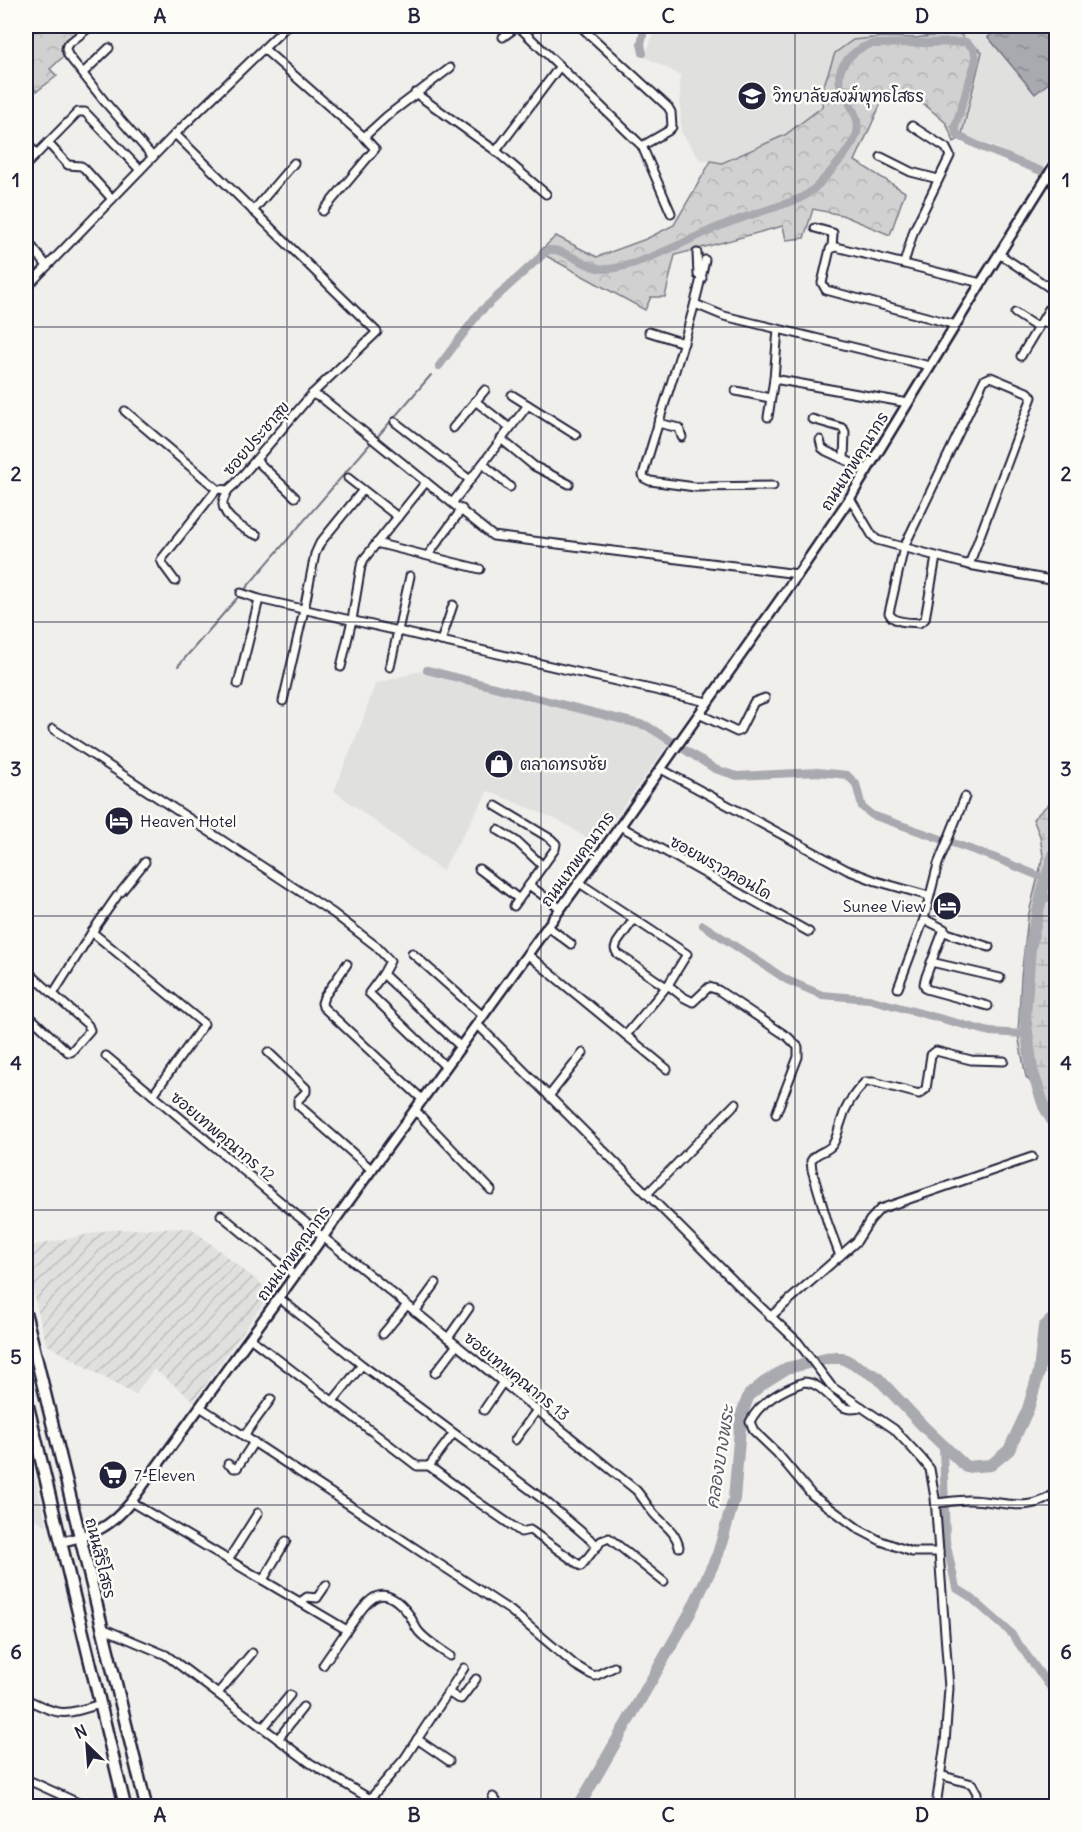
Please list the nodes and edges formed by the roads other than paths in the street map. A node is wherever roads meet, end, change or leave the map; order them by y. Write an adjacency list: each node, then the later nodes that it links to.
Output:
1 (91, 26): 10 (street)
2 (287, 26): 7 (street)
3 (518, 26): 5 (street); 8 (street)
4 (580, 26): 17 (street)
5 (503, 37)
6 (109, 48): 10 (street)
7 (264, 49): 13 (street); 14 (street)
8 (560, 66): 17 (street); 18 (street)
9 (450, 68): 11 (street)
10 (82, 73): 20 (street)
11 (415, 93): 14 (street); 18 (street)
12 (912, 126): 26 (street)
13 (175, 134): 20 (street); 29 (street)
14 (364, 137): 30 (street)
15 (26, 143): 19 (street)
16 (48, 143): 19 (street); 25 (street); 28 (street)
17 (642, 146): 31 (street)
18 (496, 152): 27 (street)
19 (37, 153): 24 (street)
20 (153, 157): 25 (street)
21 (881, 157): 26 (street)
22 (294, 163): 29 (street)
23 (1056, 163): 36 (main road, ถนนเทพคุณากร)
24 (26, 165)
25 (140, 170): 28 (street)
26 (938, 179): 38 (street)
27 (546, 194)
28 (112, 199): 39 (street)
29 (254, 211): 58 (street, ซอยประชาสุข)
30 (323, 211)
31 (671, 213)
32 (815, 228): 34 (street)
33 (26, 239): 39 (street)
34 (832, 247): 38 (street); 47 (street)
35 (698, 253): 40 (street)
36 (999, 254): 41 (main road, ถนนเทพคุณากร); 43 (street)
37 (705, 260): 40 (street)
38 (904, 263): 41 (street)
39 (47, 266): 42 (street)
40 (702, 278): 45 (street)
41 (981, 283): 47 (main road, ถนนเทพคุณากร)
42 (26, 288)
43 (1056, 292)
44 (1056, 297): 48 (street)
45 (695, 304): 50 (street); 52 (street)
46 (1015, 313): 48 (street)
47 (956, 325): 54 (main road, ถนนเทพคุณากร)
48 (1040, 325): 49 (street); 53 (street)
49 (1056, 328)
50 (778, 329): 54 (street); 55 (street)
51 (649, 332): 52 (street)
52 (684, 343): 68 (street)
53 (1021, 356)
54 (930, 366): 62 (main road, ถนนเทพคุณากร)
55 (774, 379): 60 (street); 62 (street)
56 (485, 390): 61 (street)
57 (736, 391): 60 (street)
58 (312, 394): 76 (street, ซอยประชาสุข); 81 (street)
59 (512, 395): 63 (street)
60 (770, 398): 65 (street)
61 (476, 401): 69 (street); 70 (street)
62 (908, 403): 78 (main road, ถนนเทพคุณากร)
63 (528, 405): 69 (street); 71 (street)
64 (125, 411): 85 (street, ซอยประชาสุข)
65 (768, 417)
66 (812, 419): 75 (street)
67 (395, 422): 80 (street)
68 (658, 423): 72 (street); 83 (street)
69 (510, 428): 73 (street)
70 (453, 429)
71 (576, 435)
72 (682, 437)
73 (501, 439): 77 (street); 82 (street)
74 (820, 440): 75 (street)
75 (844, 459): 78 (street)
76 (256, 460): 86 (street, ซอยประชาสุข); 88 (street)
77 (483, 464): 80 (street); 84 (street)
78 (867, 470): 89 (main road, ถนนเทพคุณากร)
79 (348, 478): 87 (street)
80 (470, 480): 90 (street)
81 (426, 482): 90 (street); 92 (street)
82 (569, 484)
83 (773, 486)
84 (510, 487)
85 (217, 489): 86 (street, ซอยประชาสุข); 102 (street, ซอยประชาสุข)
86 (228, 490): 93 (street)
87 (363, 490): 92 (street); 107 (street)
88 (295, 497)
89 (850, 498): 95 (street); 100 (main road, ถนนเทพคุณากร)
90 (453, 502): 91 (street)
91 (462, 509): 96 (street); 100 (street)
92 (398, 517): 94 (street)
93 (257, 535)
94 (376, 543): 96 (street); 108 (street)
95 (904, 547): 97 (street); 97 (street); 98 (street)
96 (428, 555): 99 (street)
97 (936, 557): 98 (street)
98 (969, 566): 103 (street)
99 (480, 569)
100 (798, 574): 116 (main road, ถนนเทพคุณากร)
101 (410, 576): 109 (street)
102 (175, 581)
103 (1056, 581)
104 (241, 592): 105 (street)
105 (259, 599): 107 (street); 113 (street)
106 (453, 604): 110 (street)
107 (304, 610): 108 (street); 115 (street)
108 (352, 620): 109 (street); 111 (street)
109 (398, 631): 110 (street); 112 (street)
110 (441, 641): 116 (street)
111 (341, 667)
112 (390, 667)
113 (238, 684)
114 (765, 698): 117 (street)
115 (283, 701)
116 (707, 702): 117 (main road, ถนนเทพคุณากร)
117 (699, 714): 119 (main road, ถนนเทพคุณากร)
118 (54, 729): 144 (street)
119 (661, 769): 122 (main road, ถนนเทพคุณากร); 129 (street)
120 (965, 797): 129 (street)
121 (496, 806): 125 (street)
122 (620, 826): 127 (main road, ถนนเทพคุณากร); 136 (street, ซอยพราวคอนโด)
123 (498, 830): 125 (street)
124 (145, 862): 134 (street)
125 (543, 866): 128 (street)
126 (479, 869): 128 (street)
127 (578, 882): 130 (main road, ถนนเทพคุณากร); 131 (street)
128 (529, 885): 130 (street)
129 (929, 896): 132 (street)
130 (560, 908): 133 (main road, ถนนเทพคุณากร)
131 (634, 919): 146 (street); 146 (street)
132 (924, 919): 135 (street); 147 (street)
133 (547, 926): 137 (street); 140 (main road, ถนนเทพคุณากร)
134 (92, 932): 148 (street); 161 (street)
135 (944, 932): 138 (street); 141 (street)
136 (809, 933)
137 (571, 944)
138 (989, 947)
139 (412, 953): 151 (street)
140 (527, 954): 151 (main road, ถนนเทพคุณากร); 153 (street)
141 (931, 962): 145 (street); 149 (street)
142 (347, 964): 163 (street)
143 (26, 969): 148 (street)
144 (383, 974): 154 (street); 159 (street)
145 (1000, 978)
146 (667, 986): 153 (street); 166 (street)
147 (898, 988)
148 (53, 994): 150 (street)
149 (988, 1006)
150 (26, 1013)
151 (483, 1016): 152 (main road, ถนนเทพคุณากร)
152 (477, 1024): 154 (main road, ถนนเทพคุณากร); 162 (street)
153 (626, 1035): 160 (street)
154 (461, 1047): 159 (main road, ถนนเทพคุณากร)
155 (268, 1052): 168 (street)
156 (583, 1053): 162 (street)
157 (106, 1056): 161 (street, ซอยเทพคุณากร 12)
158 (1004, 1060): 173 (street)
159 (446, 1067): 163 (main road, ถนนเทพคุณากร)
160 (667, 1069)
161 (153, 1095): 172 (street, ซอยเทพคุณากร 12)
162 (549, 1096): 170 (street)
163 (423, 1100): 165 (main road, ถนนเทพคุณากร)
164 (736, 1103): 170 (street)
165 (416, 1110): 168 (main road, ถนนเทพคุณากร); 169 (street)
166 (776, 1114)
167 (1032, 1157): 173 (street)
168 (372, 1170): 172 (main road, ถนนเทพคุณากร)
169 (491, 1190)
170 (647, 1194): 181 (street)
171 (221, 1215): 174 (street)
172 (323, 1237): 174 (main road, ถนนเทพคุณากร); 177 (street, ซอยเทพคุณากร 13)
173 (840, 1256): 181 (street)
174 (295, 1276): 176 (main road, ถนนเทพคุณากร)
175 (436, 1283): 179 (street)
176 (279, 1298): 183 (main road, ถนนเทพคุณากร); 186 (street)
177 (407, 1305): 179 (street, ซอยเทพคุณากร 13); 182 (street)
178 (470, 1308): 184 (street)
179 (415, 1312): 184 (street, ซอยเทพคุณากร 13)
180 (26, 1316): 206 (highway, ถนนสิริโสธร)
181 (770, 1317): 193 (street)
182 (383, 1334)
183 (250, 1338): 191 (street); 192 (main road, ถนนเทพคุณากร)
184 (448, 1338): 185 (street, ซอยเทพคุณากร 13)
185 (457, 1345): 187 (street); 188 (street, ซอยเทพคุณากร 13)
186 (362, 1365): 191 (street); 196 (street)
187 (435, 1373)
188 (503, 1382): 194 (street); 195 (street, ซอยเทพคุณากร 13)
189 (26, 1398): 208 (highway)
190 (271, 1400): 197 (street)
191 (333, 1401): 201 (street)
192 (200, 1407): 197 (street); 203 (main road, ถนนเทพคุณากร)
193 (862, 1407): 204 (street); 211 (street)
194 (484, 1410)
195 (537, 1410): 198 (street); 210 (street, ซอยเทพคุณากร 13)
196 (453, 1434): 201 (street); 209 (street)
197 (244, 1436): 199 (street)
198 (515, 1440)
199 (254, 1442): 200 (street); 222 (street)
200 (228, 1464)
201 (429, 1466): 209 (street)
202 (1056, 1492): 204 (street)
203 (131, 1502): 206 (main road, ถนนเทพคุณากร); 212 (street)
204 (936, 1503): 211 (street)
205 (258, 1513): 212 (street)
206 (80, 1537): 208 (main road, ถนนเทพคุณากร); 217 (highway, ถนนสิริโสธร)
207 (286, 1541): 213 (street)
208 (61, 1542): 229 (highway)
209 (598, 1546): 214 (street)
210 (679, 1547)
211 (939, 1552): 235 (street)
212 (228, 1560): 213 (street)
213 (262, 1580): 216 (street)
214 (664, 1582)
215 (326, 1585): 216 (street)
216 (300, 1602): 218 (street)
217 (102, 1628): 226 (street); 241 (highway, ถนนสิริโสธร)
218 (347, 1630): 220 (street); 221 (street)
219 (252, 1653): 226 (street)
220 (450, 1656)
221 (323, 1665)
222 (614, 1667)
223 (464, 1668): 225 (street)
224 (476, 1679): 225 (street)
225 (448, 1692): 233 (street)
226 (218, 1693): 231 (street)
227 (290, 1695): 231 (street)
228 (26, 1699): 229 (street)
229 (100, 1704): 240 (highway)
230 (303, 1707): 232 (street)
231 (263, 1728): 232 (street)
232 (278, 1739): 238 (street)
233 (417, 1739): 234 (street); 238 (street)
234 (449, 1761)
235 (940, 1775): 244 (street); 245 (street)
236 (26, 1779): 239 (street)
237 (493, 1797): 243 (street)
238 (370, 1799): 242 (street)
239 (85, 1806)
240 (125, 1806)
241 (146, 1806)
242 (382, 1806)
243 (500, 1806)
244 (936, 1806)
245 (976, 1806)

